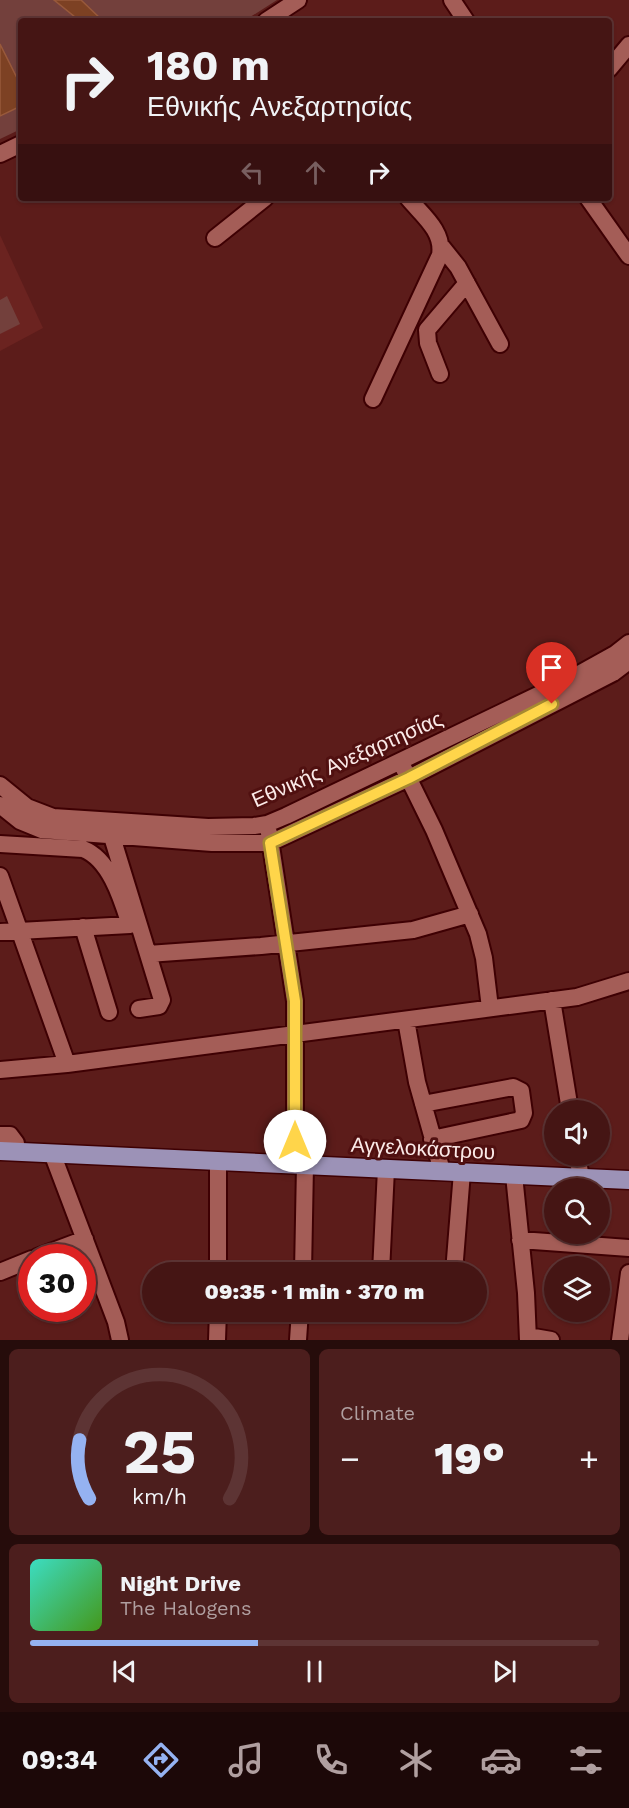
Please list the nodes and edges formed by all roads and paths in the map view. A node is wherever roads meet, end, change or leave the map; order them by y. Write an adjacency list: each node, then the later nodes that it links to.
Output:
1 (298, 0): 3 (street)
2 (452, 0): 4 (street)
3 (271, 18)
4 (464, 18)
5 (629, 45): 6 (street)
6 (612, 65)
7 (18, 145): 8 (street)
8 (0, 154)
9 (261, 201): 12 (street)
10 (411, 201): 13 (street)
11 (590, 201): 14 (street)
12 (215, 238)
13 (442, 247): 15 (street); 18 (street)
14 (629, 256)
15 (467, 283): 16 (street); 17 (street)
16 (500, 344)
17 (440, 374)
18 (373, 399)
19 (629, 643): 21 (street, Εθνικής Ανεξαρτησίας)
20 (629, 661): 22 (street, Εθνικής Ανεξαρτησίας)
21 (400, 763): 22 (street); 25 (street, Εθνικής Ανεξαρτησίας)
22 (409, 778): 27 (street, Εθνικής Ανεξαρτησίας); 30 (street)
23 (0, 786): 26 (street, Εθνικής Ανεξαρτησίας)
24 (0, 805): 26 (street, Εθνικής Ανεξαρτησίας)
25 (267, 824): 26 (street, Εθνικής Ανεξαρτησίας); 27 (street)
26 (109, 828): 27 (street, Εθνικής Ανεξαρτησίας); 35 (street)
27 (270, 843): 34 (street)
28 (0, 844): 31 (street)
29 (0, 876): 32 (street)
30 (470, 914): 34 (street); 38 (street)
31 (82, 927): 32 (street); 40 (street)
32 (19, 931): 33 (street); 43 (street)
33 (0, 932)
34 (285, 943): 35 (street); 42 (street)
35 (148, 954): 39 (street)
36 (629, 981): 37 (street)
37 (552, 1000): 38 (street); 45 (street)
38 (490, 1008): 41 (street)
39 (139, 1009)
40 (109, 1012)
41 (406, 1020): 42 (street); 46 (street)
42 (295, 1034): 43 (street); 52 (street)
43 (67, 1064): 44 (street)
44 (0, 1070)
45 (568, 1100)
46 (423, 1104): 48 (street); 48 (street)
47 (0, 1135): 49 (street)
48 (432, 1139): 55 (street)
49 (8, 1147): 50 (main road, Αγγελοκάστρου)
50 (52, 1153): 51 (main road, Αγγελοκάστρου); 61 (street)
51 (218, 1161): 52 (main road, Αγγελοκάστρου); 65 (street)
52 (300, 1165): 54 (main road, Αγγελοκάστρου); 66 (street)
53 (579, 1166): 58 (street)
54 (386, 1169): 55 (main road, Αγγελοκάστρου); 67 (street)
55 (442, 1171): 56 (main road, Αγγελοκάστρου)
56 (462, 1172): 57 (main road, Αγγελοκάστρου); 68 (street)
57 (514, 1175): 58 (main road, Αγγελοκάστρου); 62 (street)
58 (581, 1178)
59 (610, 1179): 60 (main road, Αγγελοκάστρου)
60 (629, 1180)
61 (85, 1239): 63 (street); 75 (street)
62 (520, 1240): 64 (street); 74 (street)
63 (72, 1244)
64 (629, 1248)
65 (218, 1262)
66 (303, 1262)
67 (381, 1262)
68 (455, 1262)
69 (18, 1265): 70 (street)
70 (0, 1272)
71 (629, 1278): 79 (street)
72 (218, 1322): 76 (street)
73 (299, 1322): 77 (street)
74 (528, 1338): 78 (street)
75 (120, 1340)
76 (217, 1340)
77 (298, 1340)
78 (551, 1340)
79 (620, 1340)

